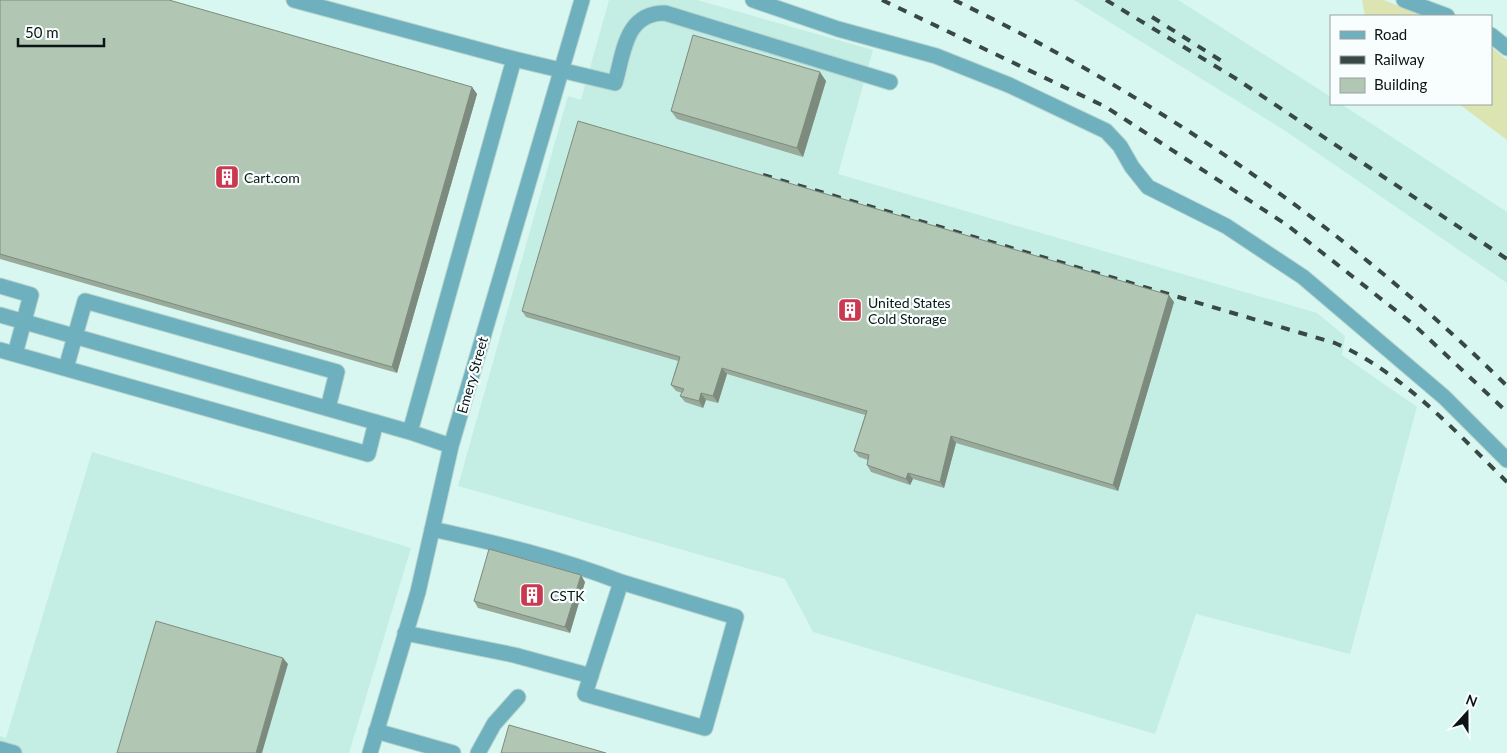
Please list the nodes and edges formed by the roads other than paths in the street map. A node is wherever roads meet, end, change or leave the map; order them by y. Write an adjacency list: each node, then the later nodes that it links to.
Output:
1 (294, 0): 8 (street)
2 (582, 0): 9 (street, Emery Street)
3 (753, 0): 22 (street)
4 (1404, 0): 5 (street)
5 (1444, 15)
6 (1492, 37): 7 (street)
7 (1507, 48)
8 (514, 59): 9 (street); 20 (street)
9 (561, 71): 10 (street); 21 (street, Emery Street)
10 (890, 82)
11 (0, 286): 13 (street)
12 (0, 315): 13 (street)
13 (24, 322): 14 (street); 16 (street)
14 (75, 336): 17 (street); 18 (street); 18 (street)
15 (0, 350): 16 (street)
16 (15, 354): 17 (street)
17 (66, 368): 19 (street)
18 (328, 408): 19 (street)
19 (376, 422): 20 (street)
20 (410, 432): 21 (street)
21 (451, 446): 23 (street, Emery Street)
22 (1507, 460)
23 (432, 529): 24 (street); 25 (street, Emery Street)
24 (621, 582): 26 (street); 26 (street)
25 (405, 633): 26 (street); 28 (street, Emery Street)
26 (591, 676)
27 (518, 697): 33 (street)
28 (376, 731): 31 (street, Emery Street); 32 (street)
29 (0, 749): 30 (street)
30 (14, 753)
31 (370, 753)
32 (453, 753)
33 (478, 753)

